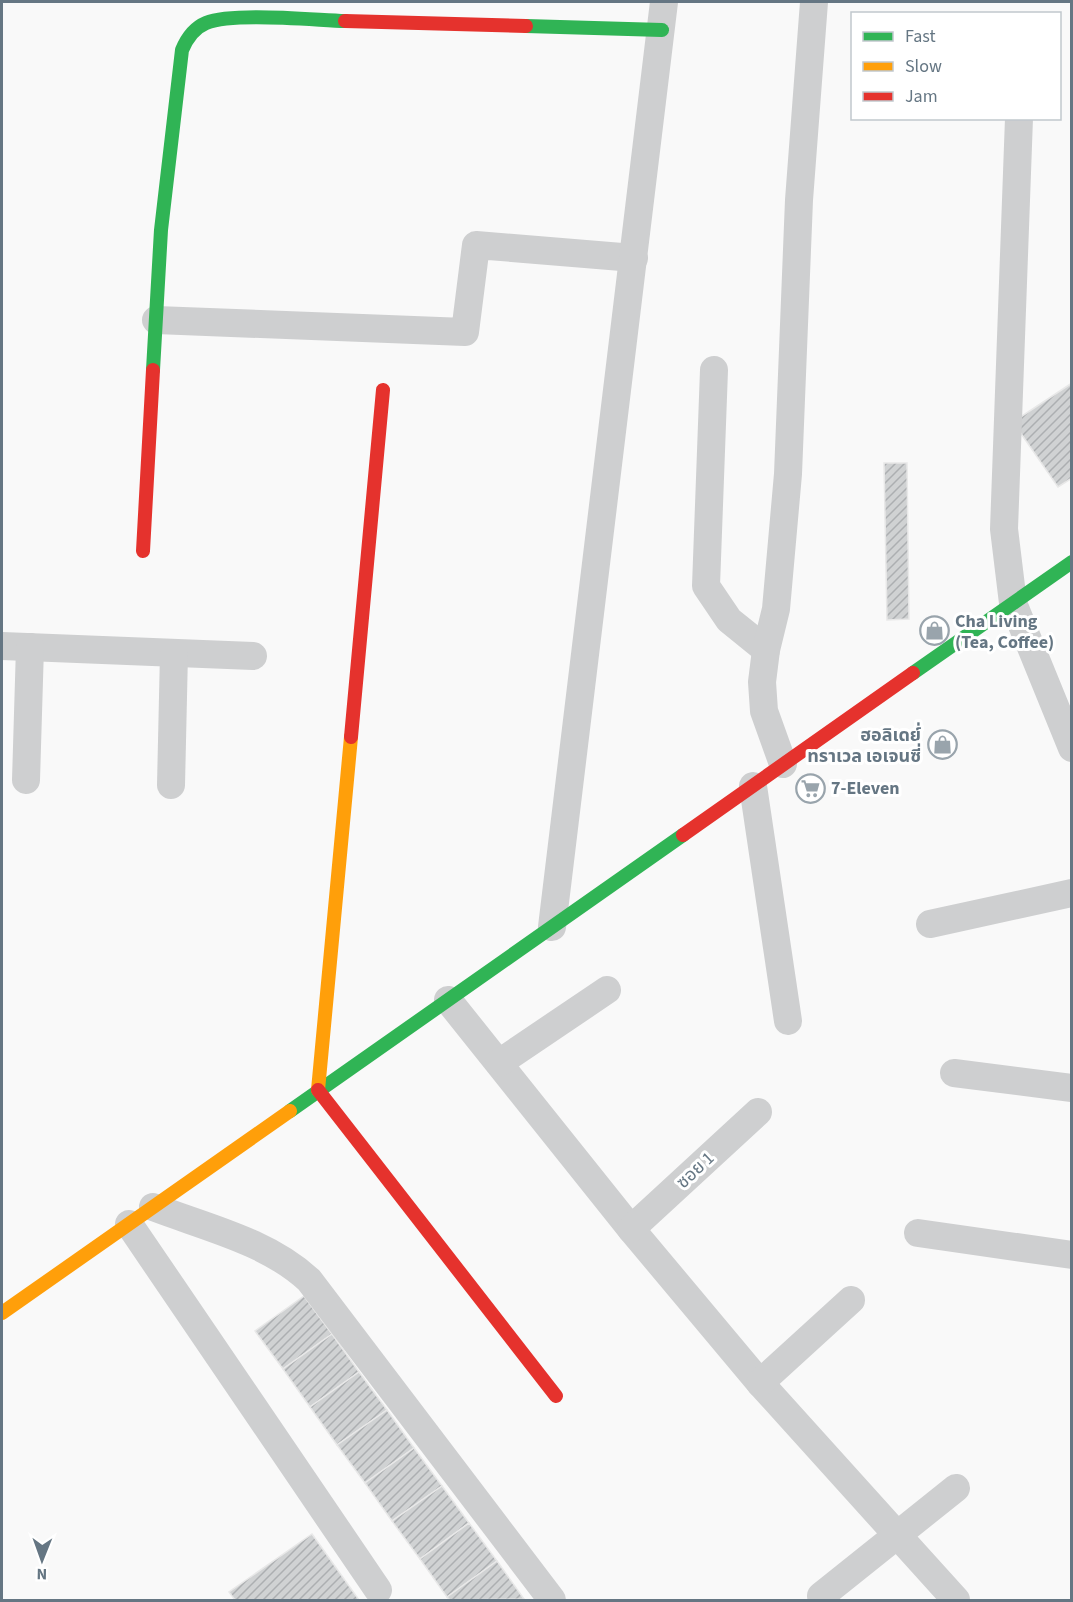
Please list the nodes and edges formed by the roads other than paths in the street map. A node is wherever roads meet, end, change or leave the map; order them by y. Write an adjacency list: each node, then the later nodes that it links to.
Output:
1 (664, 2): 3 (street)
2 (814, 2): 14 (street)
3 (662, 30): 5 (street); 6 (street)
4 (1019, 120): 11 (street)
5 (634, 258): 6 (street); 24 (street)
6 (156, 320): 9 (street)
7 (714, 370): 14 (street)
8 (383, 390): 31 (street)
9 (143, 551)
10 (1071, 562): 11 (street)
11 (1013, 603): 17 (street); 18 (street)
12 (2, 646): 13 (street)
13 (30, 647): 15 (street); 19 (street)
14 (766, 650): 18 (street)
15 (174, 653): 16 (street); 20 (street)
16 (253, 656)
17 (1071, 748)
18 (783, 764): 21 (street)
19 (26, 780)
20 (171, 785)
21 (753, 786): 24 (street); 27 (street)
22 (1071, 893): 23 (street)
23 (930, 924)
24 (552, 927): 26 (street)
25 (608, 990): 28 (street)
26 (448, 1000): 28 (street); 31 (street)
27 (788, 1021)
28 (499, 1063): 35 (street)
29 (954, 1073): 30 (street)
30 (1071, 1088)
31 (318, 1090): 33 (street); 41 (street)
32 (758, 1112): 35 (street, ซอย 1)
33 (153, 1207): 34 (street); 46 (street)
34 (129, 1224): 39 (street); 44 (street)
35 (631, 1229): 40 (street)
36 (918, 1233): 37 (street)
37 (1071, 1255)
38 (851, 1300): 40 (street)
39 (2, 1313)
40 (760, 1383): 43 (street)
41 (556, 1396)
42 (956, 1488): 43 (street)
43 (896, 1535): 45 (street); 47 (street)
44 (378, 1590)
45 (820, 1596)
46 (552, 1600)
47 (956, 1600)

